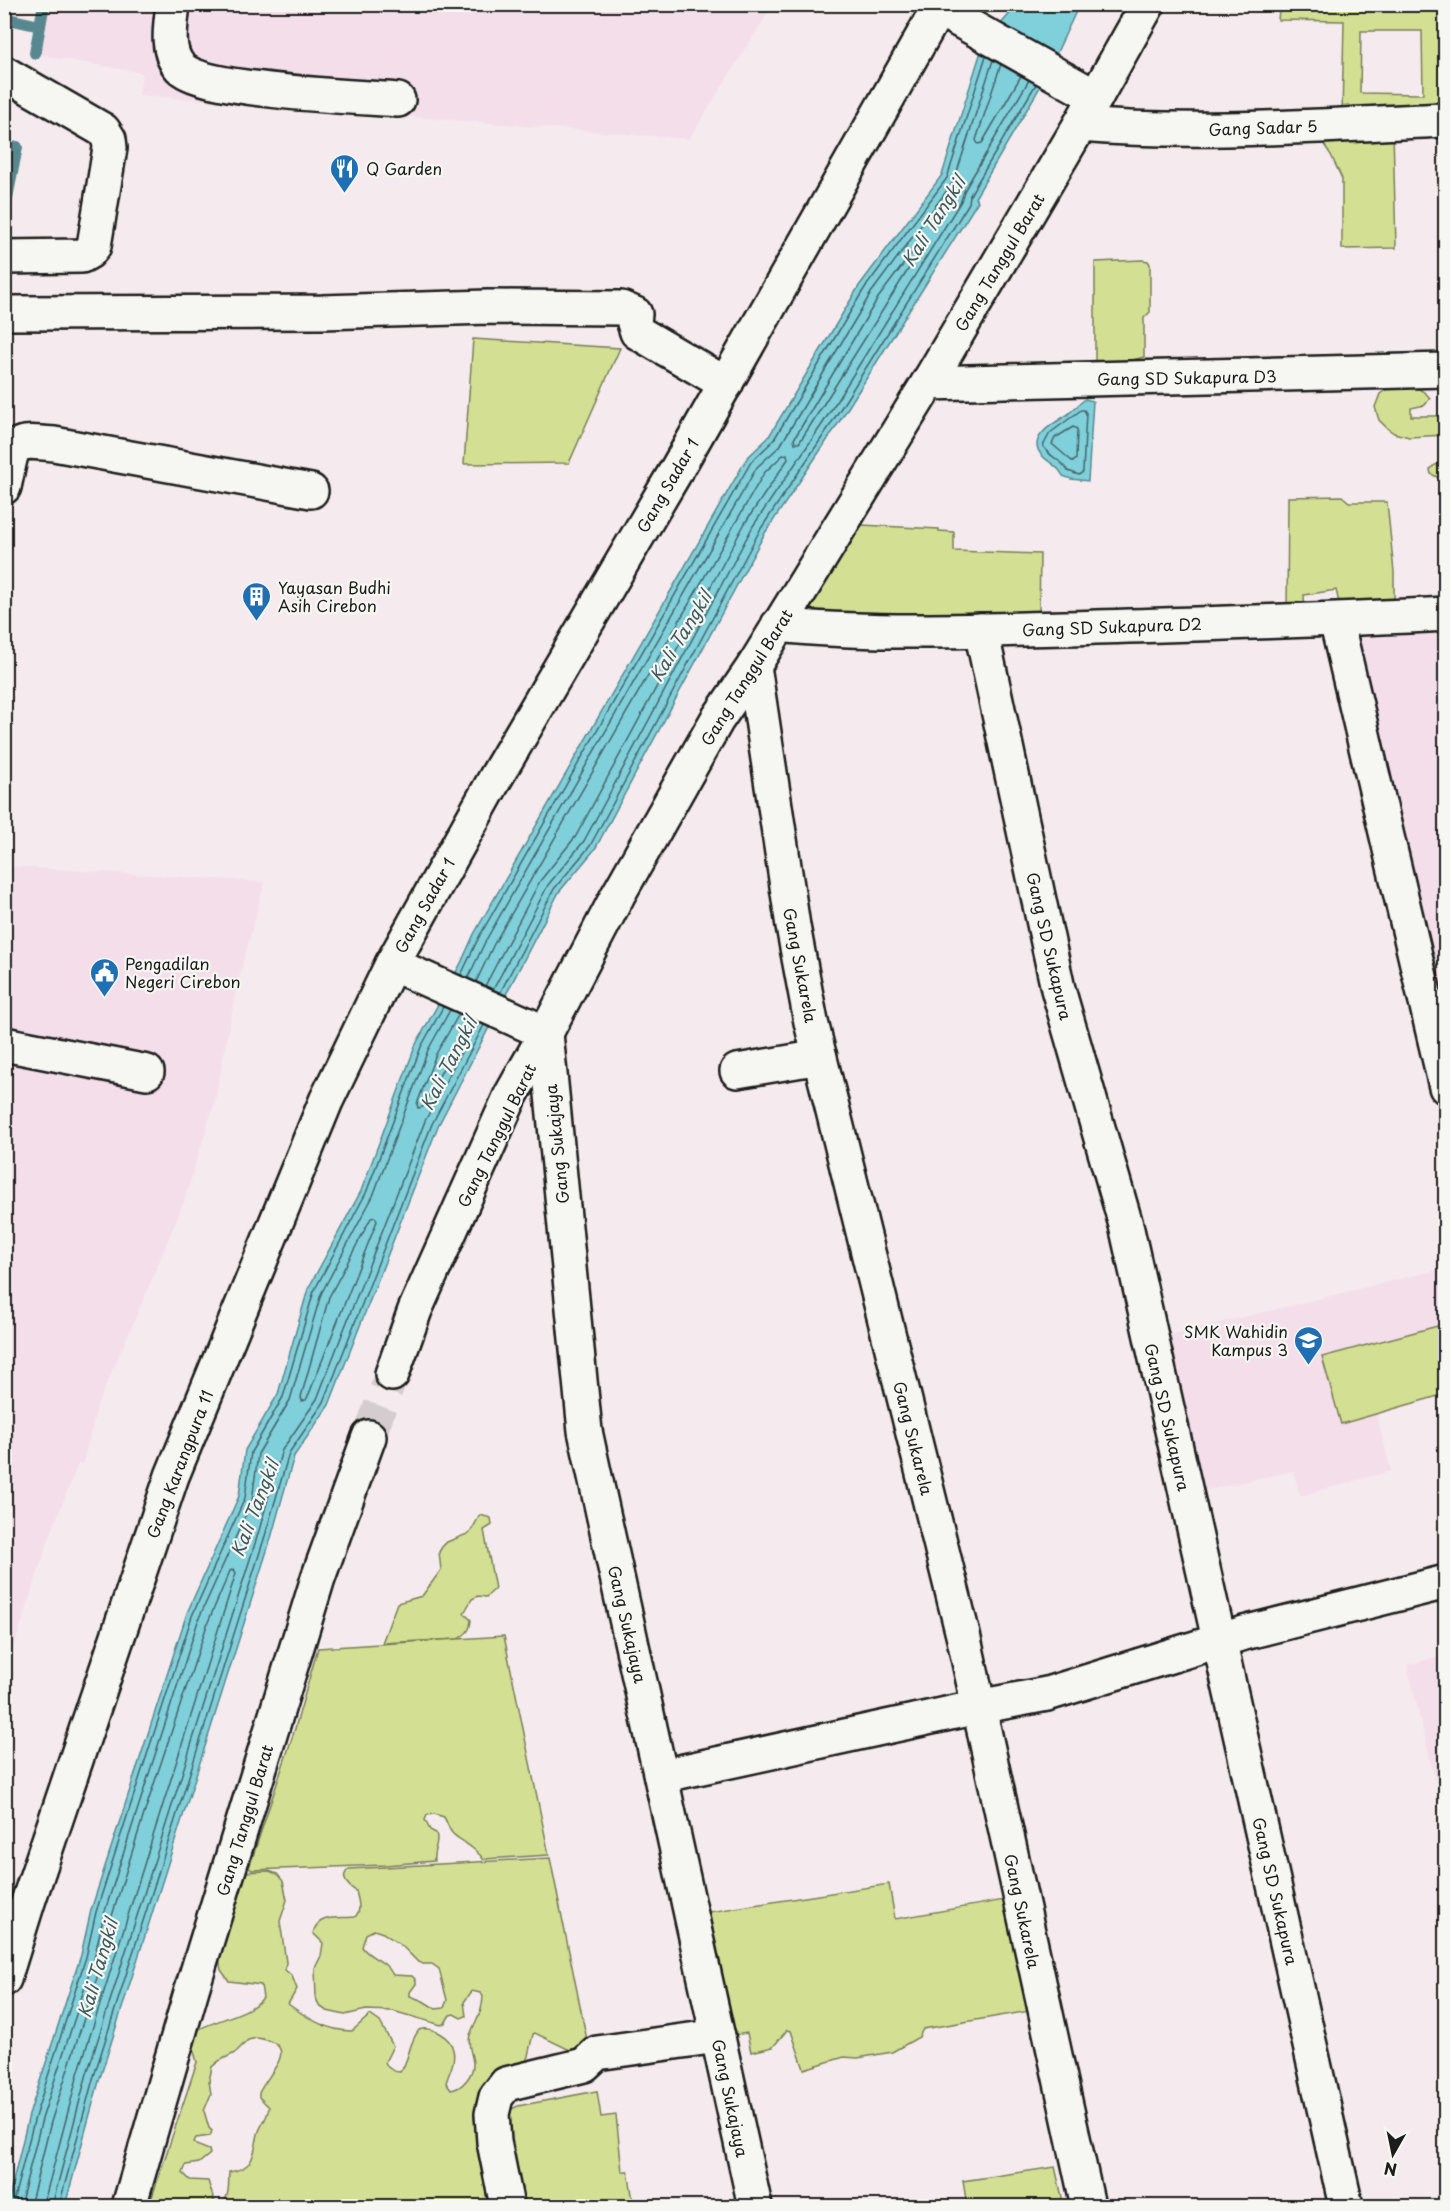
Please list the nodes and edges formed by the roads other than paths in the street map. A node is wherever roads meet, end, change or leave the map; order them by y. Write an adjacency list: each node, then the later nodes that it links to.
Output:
1 (173, 4): 6 (street)
2 (1148, 4): 5 (street, Gang Tanggul Barat)
3 (946, 10): 5 (street); 13 (street, Gang Sadar 1)
4 (4, 73): 9 (street)
5 (1086, 91): 8 (street, Gang Tanggul Barat)
6 (398, 100)
7 (1446, 120): 8 (street, Gang Sadar 5)
8 (1080, 125): 12 (street, Gang Tanggul Barat)
9 (4, 257)
10 (4, 313): 13 (street)
11 (1446, 370): 12 (street, Gang SD Sukapura D3)
12 (928, 383): 18 (street, Gang Tanggul Barat)
13 (726, 384): 21 (street, Gang Sadar 1)
14 (4, 487): 15 (street)
15 (311, 491)
16 (1446, 614): 17 (street, Gang SD Sukapura D2)
17 (1336, 620): 19 (street, Gang SD Sukapura D2); 27 (street)
18 (778, 625): 19 (street, Gang SD Sukapura D2); 20 (street, Gang Tanggul Barat)
19 (981, 630): 31 (street, Gang SD Sukapura)
20 (754, 666): 22 (street, Gang Tanggul Barat); 24 (street, Gang Sukarela)
21 (401, 968): 22 (street); 34 (street, Gang Karangpura 11)
22 (536, 1028): 28 (street, Gang Tanggul Barat); 33 (street, Gang Sukajaya)
23 (4, 1044): 26 (street)
24 (820, 1057): 25 (street); 32 (street, Gang Sukarela)
25 (737, 1071)
26 (147, 1072)
27 (1446, 1087)
28 (392, 1374)
29 (369, 1437): 36 (street, Gang Tanggul Barat)
30 (1446, 1582): 31 (street)
31 (1221, 1642): 32 (street); 40 (street, Gang SD Sukapura)
32 (978, 1707): 33 (street); 39 (street, Gang Sukarela)
33 (661, 1776): 35 (street, Gang Sukajaya)
34 (4, 1979)
35 (718, 2036): 37 (street); 38 (street, Gang Sukajaya)
36 (129, 2206)
37 (507, 2206)
38 (755, 2206)
39 (1088, 2206)
40 (1346, 2206)

